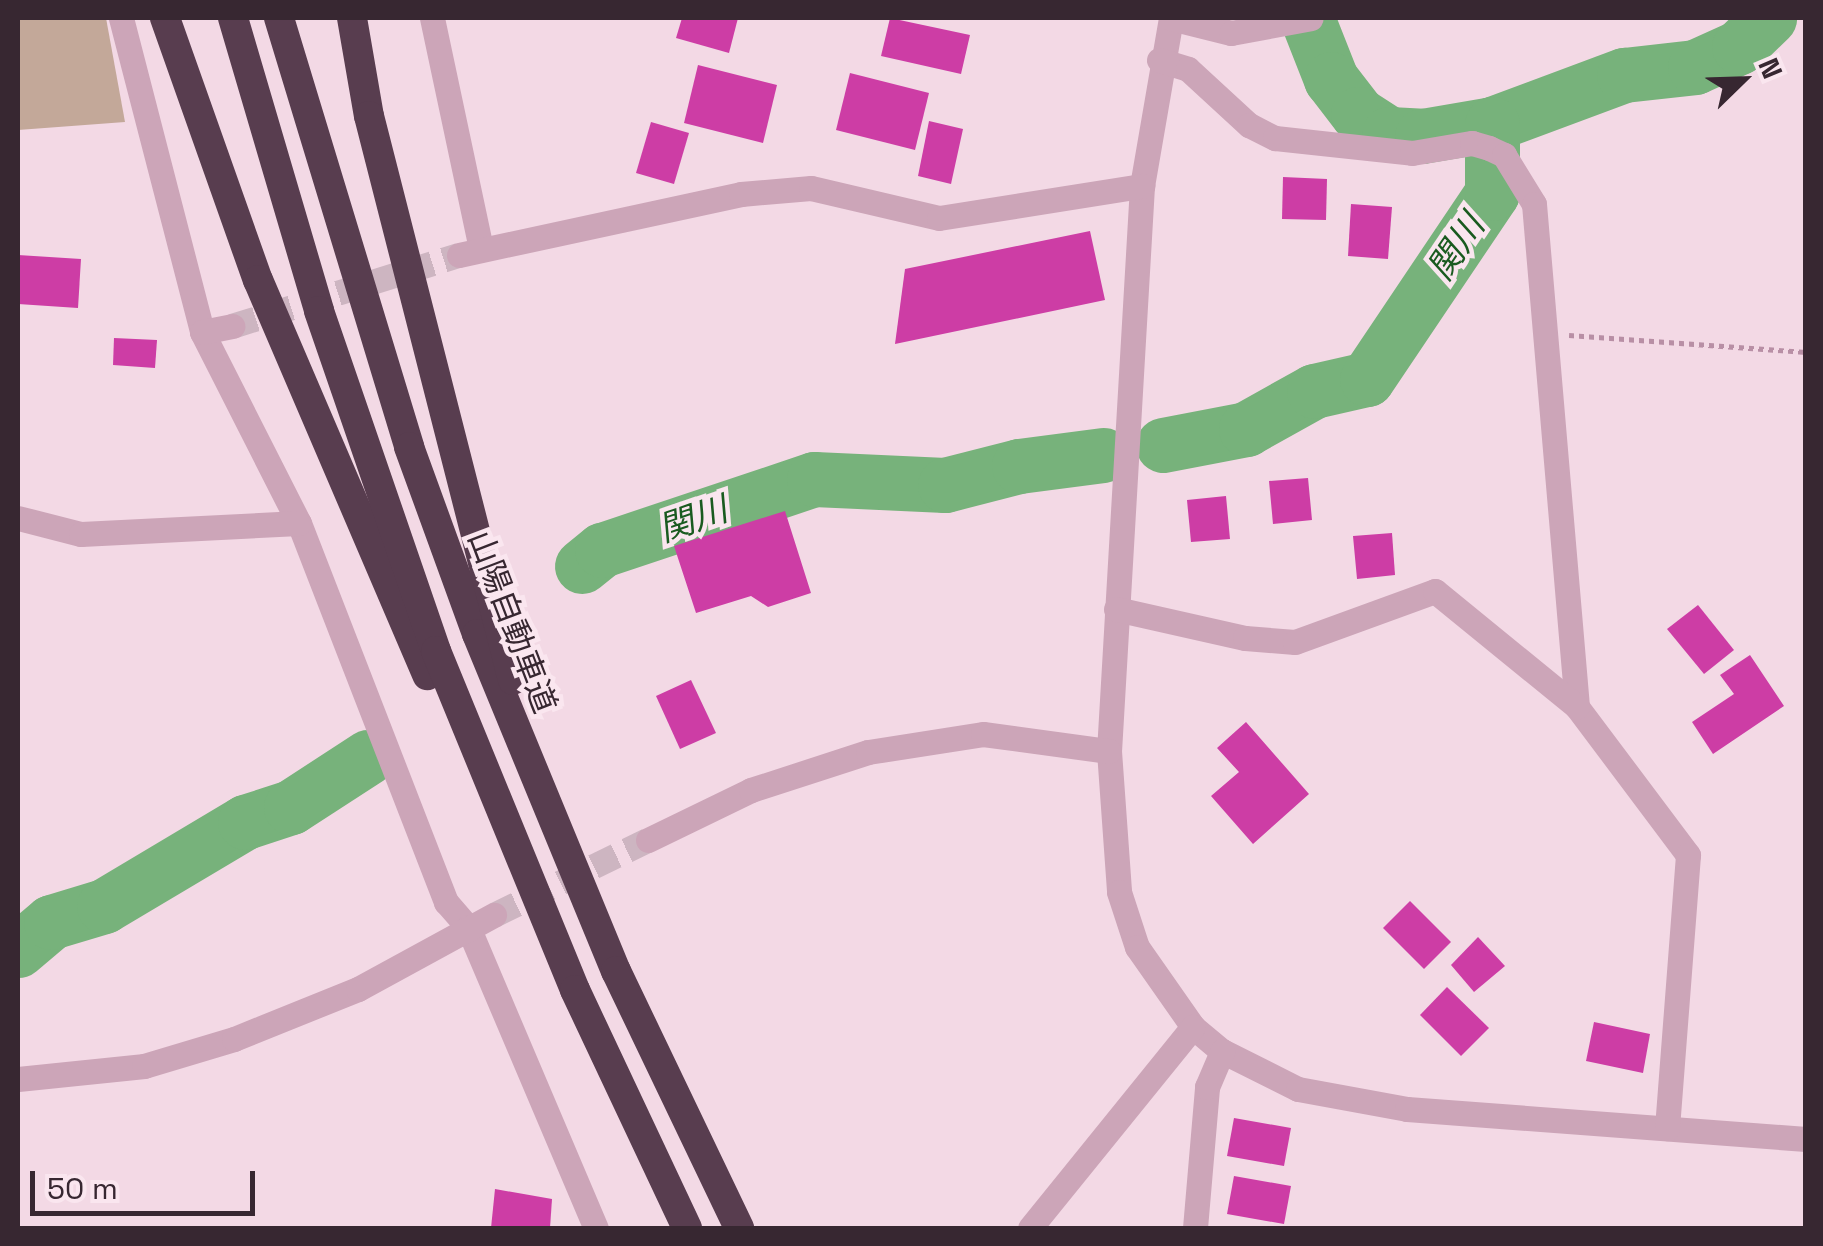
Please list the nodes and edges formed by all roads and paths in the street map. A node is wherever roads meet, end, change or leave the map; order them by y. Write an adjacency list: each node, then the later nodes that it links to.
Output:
1 (121, 18): 12 (street)
2 (165, 18): 24 (highway)
3 (233, 18): 24 (highway)
4 (279, 18): 20 (highway, 山陽自動車道)
5 (352, 18): 20 (highway)
6 (432, 18): 10 (street)
7 (1171, 18): 8 (street); 9 (street)
8 (1300, 20)
9 (1159, 60): 10 (street); 13 (street)
10 (1142, 186): 17 (street)
11 (232, 326): 12 (street)
12 (202, 332): 16 (street)
13 (1544, 333): 14 (path); 18 (street)
14 (1806, 352)
15 (18, 518): 16 (street)
16 (299, 523): 23 (street)
17 (1116, 609): 18 (street); 19 (street)
18 (1577, 707): 28 (street)
19 (1109, 751): 21 (street); 25 (street)
20 (550, 817): 32 (highway, 山陽自動車道)
21 (648, 840)
22 (494, 916): 23 (street)
23 (468, 927): 27 (street); 30 (street)
24 (574, 990): 31 (highway)
25 (1193, 1027): 26 (street); 33 (street)
26 (1222, 1051): 28 (street); 34 (street)
27 (18, 1079)
28 (1667, 1128): 29 (street)
29 (1806, 1139)
30 (596, 1228)
31 (687, 1228)
32 (739, 1228)
33 (1030, 1228)
34 (1195, 1228)

